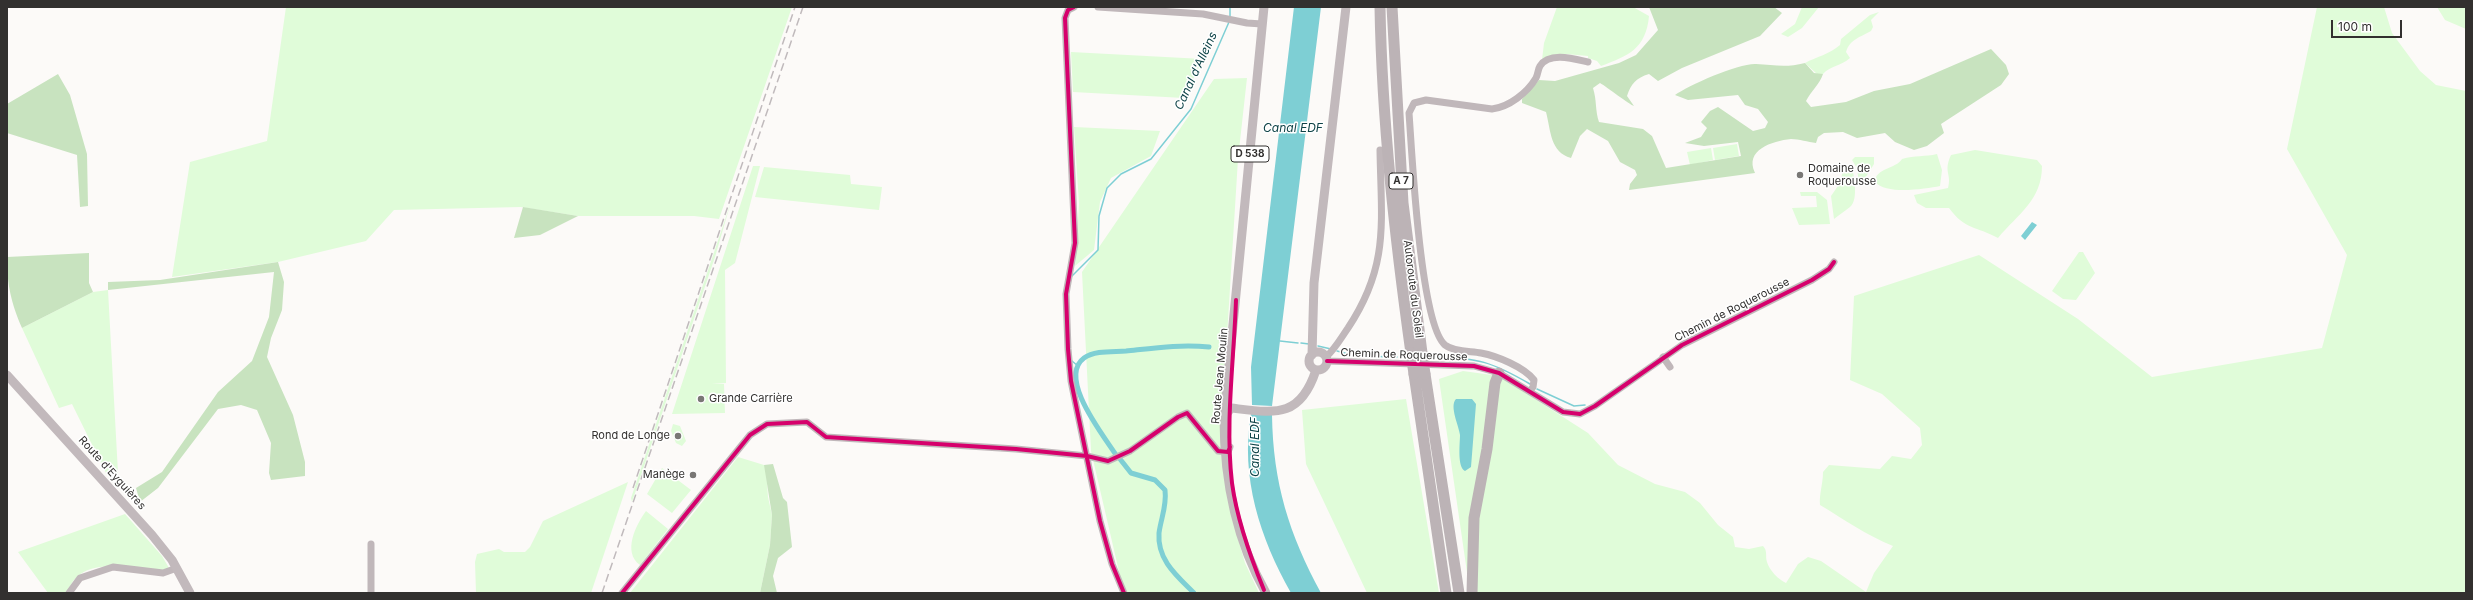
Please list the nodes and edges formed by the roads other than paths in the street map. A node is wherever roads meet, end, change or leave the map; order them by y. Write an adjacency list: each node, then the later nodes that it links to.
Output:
1 (1074, 7): 23 (street)
2 (1098, 7): 7 (street)
3 (1264, 7): 7 (main road, Route Jean Moulin / D 538)
4 (1346, 7): 13 (main road)
5 (1380, 7): 12 (highway, Autoroute du Soleil / A 7)
6 (1392, 7): 12 (highway, Autoroute du Soleil / A 7)
7 (1262, 24): 11 (main road, Route Jean Moulin / D 538)
8 (1588, 62): 20 (street)
9 (1380, 150): 13 (street)
10 (1834, 262): 14 (street, Chemin de Roquerousse)
11 (1236, 300): 21 (main road, D 538); 21 (main road, Route Jean Moulin / D 538)
12 (1416, 353): 18 (highway, Autoroute du Soleil / A 7, bridge)
13 (1319, 355): 16 (main road); 16 (main road); 17 (street, Chemin de Roquerousse)
14 (1663, 357): 15 (street); 20 (street, Chemin de Roquerousse)
15 (1670, 367)
16 (1316, 370): 21 (main road)
17 (1499, 373): 20 (street, Chemin de Roquerousse); 34 (highway)
18 (1420, 374): 32 (highway, Autoroute du Soleil / A 7); 33 (highway, Autoroute du Soleil / A 7)
19 (7, 375): 25 (main road, Route d'Eyguières)
20 (1530, 391)
21 (1229, 413): 22 (main road, Route Jean Moulin / D 538)
22 (1227, 451): 23 (street); 26 (main road, Route Jean Moulin / D 538); 26 (main road, Route Jean Moulin / D 538)
23 (1087, 456): 30 (street); 31 (street)
24 (371, 544): 29 (street)
25 (176, 568): 27 (street); 28 (main road, Route d'Eyguières)
26 (1265, 592)
27 (69, 593)
28 (190, 593)
29 (371, 593)
30 (622, 593)
31 (1124, 593)
32 (1446, 593)
33 (1459, 593)
34 (1472, 593)

